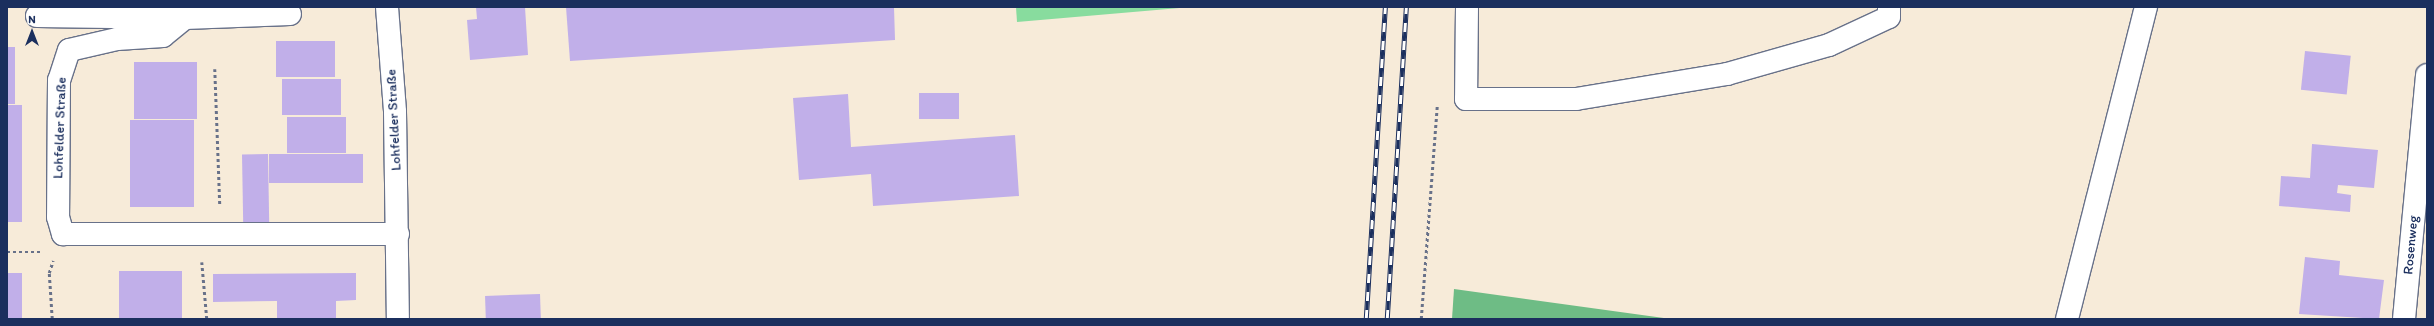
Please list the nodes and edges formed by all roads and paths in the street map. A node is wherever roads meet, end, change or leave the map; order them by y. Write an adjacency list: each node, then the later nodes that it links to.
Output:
1 (387, 7): 12 (street, Lohfelder Straße)
2 (1468, 7): 3 (street)
3 (1889, 7)
4 (2146, 7): 18 (street)
5 (290, 14): 7 (street)
6 (37, 16): 7 (street)
7 (185, 18): 11 (street, Lohfelder Straße)
8 (215, 69): 13 (path)
9 (2427, 75): 19 (street, Rosenweg)
10 (1437, 100): 17 (path)
11 (62, 234): 13 (street); 14 (path)
12 (398, 234): 13 (street); 16 (street, Lohfelder Straße)
13 (211, 235): 15 (path)
14 (52, 319)
15 (207, 319)
16 (398, 319)
17 (1421, 319)
18 (2067, 319)
19 (2404, 319)

